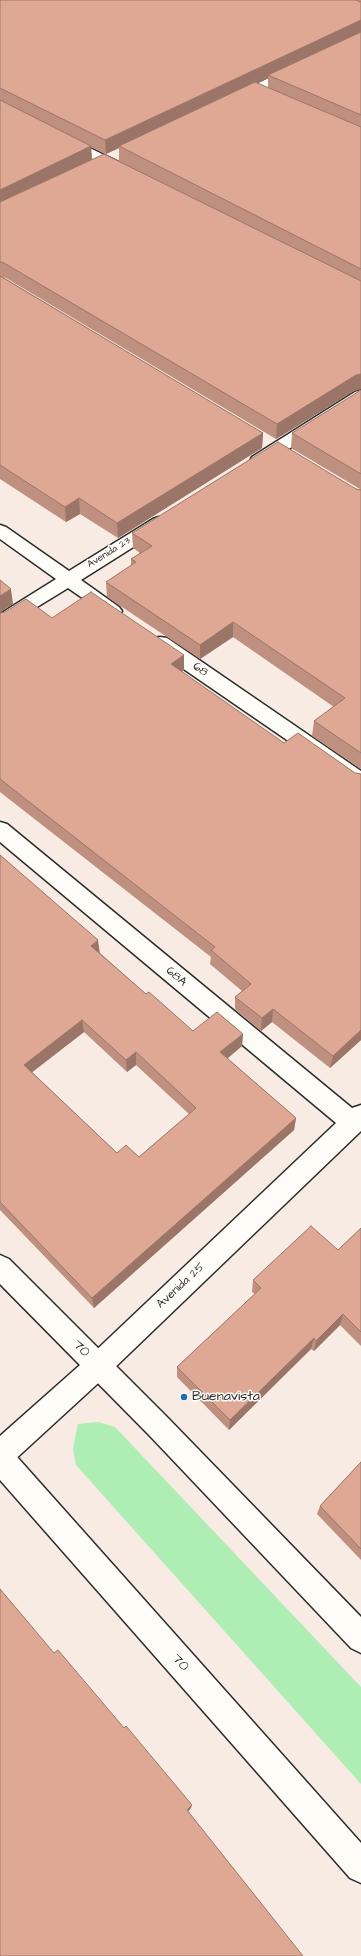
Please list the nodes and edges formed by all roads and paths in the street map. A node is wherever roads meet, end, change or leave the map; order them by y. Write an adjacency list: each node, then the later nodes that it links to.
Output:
1 (304, 66): 2 (street)
2 (254, 90): 3 (street); 4 (street)
3 (268, 96)
4 (225, 103)
5 (56, 136): 7 (street)
6 (119, 154): 7 (street)
7 (105, 161): 8 (street); 9 (street)
8 (91, 168)
9 (133, 175)
10 (361, 395): 11 (street)
11 (243, 470)
12 (176, 512): 14 (street, Avenida 23)
13 (0, 531): 14 (street)
14 (67, 579): 15 (street); 16 (street, Avenida 23)
15 (126, 620)
16 (0, 622)
17 (146, 633): 18 (street, 68)
18 (361, 781)
19 (0, 830): 20 (street, 68A)
20 (357, 1119): 22 (street, Avenida 25)
21 (0, 1267): 22 (street, 70)
22 (98, 1366): 23 (street, Avenida 25); 25 (street, 70)
23 (0, 1454)
24 (0, 1459): 26 (street, 70)
25 (361, 1638)
26 (361, 1867)

